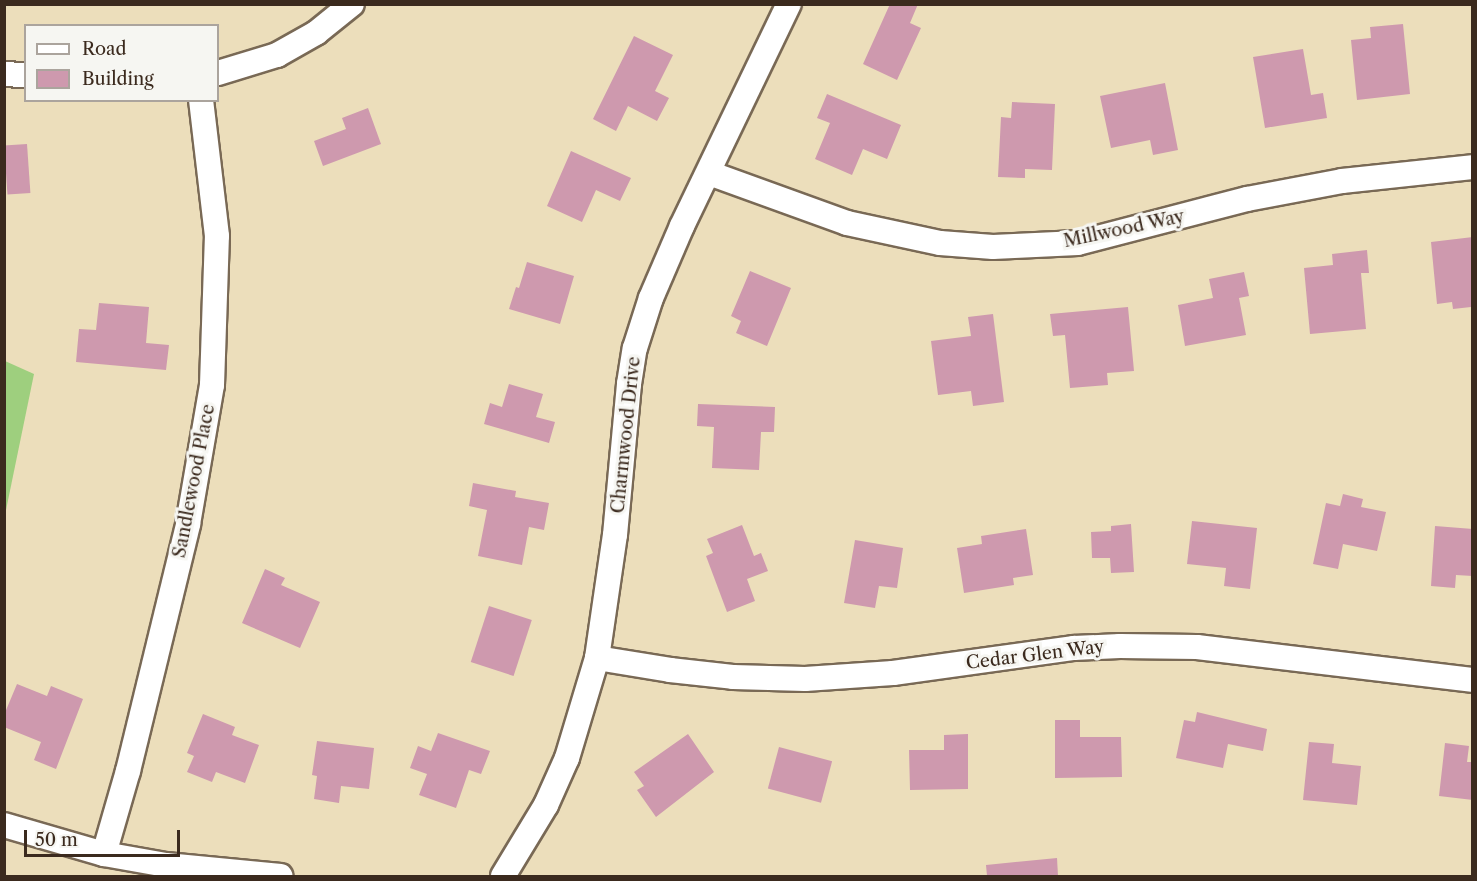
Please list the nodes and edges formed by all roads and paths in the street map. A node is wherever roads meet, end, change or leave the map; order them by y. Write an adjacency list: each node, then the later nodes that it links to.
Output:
1 (352, 4): 3 (street)
2 (789, 4): 8 (street, Charmwood Drive)
3 (219, 73)
4 (4, 74): 5 (street)
5 (24, 75)
6 (201, 102): 12 (street, Sandlewood Place)
7 (1473, 167): 8 (street, Millwood Way)
8 (709, 172): 9 (street, Charmwood Drive)
9 (597, 658): 10 (street, Cedar Glen Way); 14 (street, Charmwood Drive)
10 (1473, 680)
11 (4, 825): 12 (street)
12 (104, 854): 13 (street)
13 (280, 876)
14 (503, 876)

